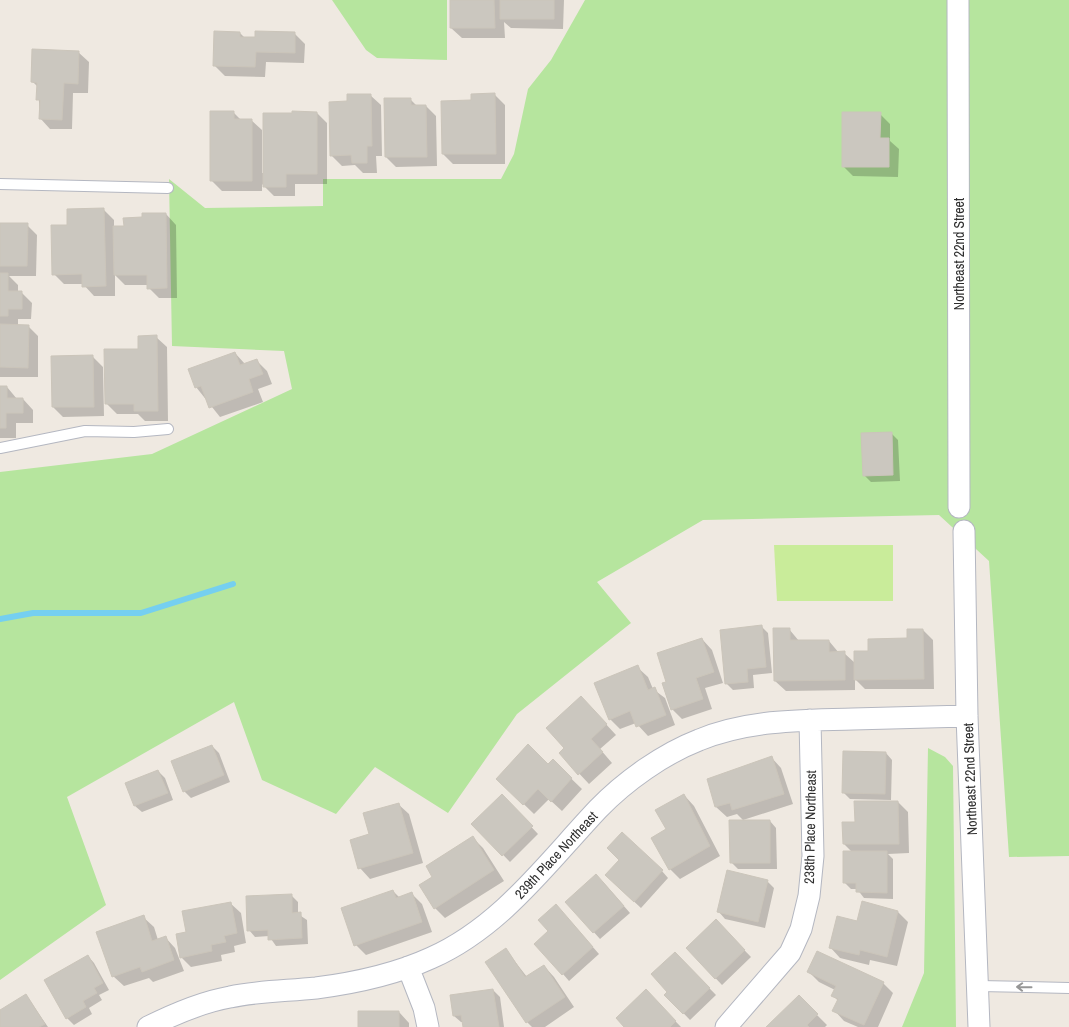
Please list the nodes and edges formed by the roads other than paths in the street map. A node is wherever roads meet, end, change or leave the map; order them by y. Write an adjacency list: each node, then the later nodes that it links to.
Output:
1 (958, 0): 6 (street, Northeast 22nd Street)
2 (0, 184): 3 (lane)
3 (168, 188)
4 (168, 429): 5 (lane)
5 (0, 448)
6 (959, 507)
7 (964, 532): 8 (street, Northeast 22nd Street)
8 (967, 716): 9 (street, 239th Place Northeast); 11 (street, Northeast 22nd Street)
9 (810, 720): 10 (street, 239th Place Northeast); 15 (street, 238th Place Northeast)
10 (408, 967): 13 (street, 239th Place Northeast); 14 (street)
11 (979, 986): 12 (lane, one-way to 11); 16 (street, Northeast 22nd Street)
12 (1069, 988)
13 (148, 1027)
14 (428, 1027)
15 (726, 1027)
16 (979, 1027)

